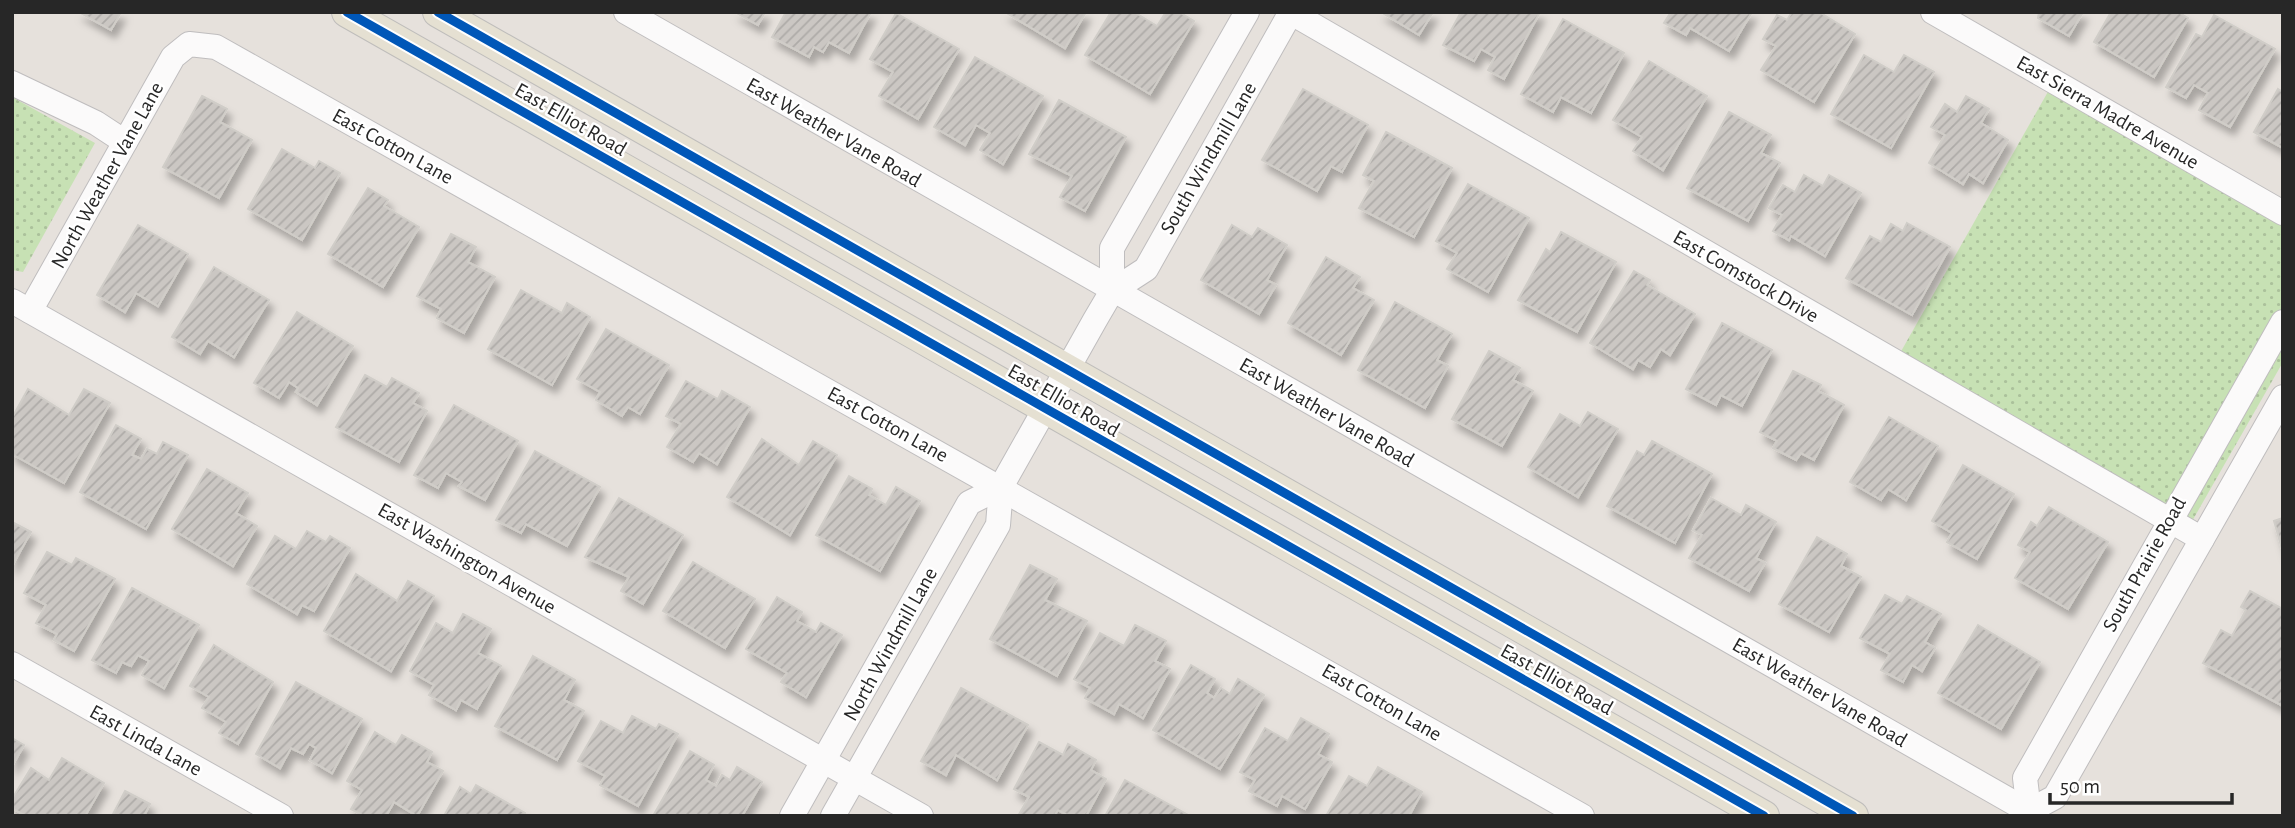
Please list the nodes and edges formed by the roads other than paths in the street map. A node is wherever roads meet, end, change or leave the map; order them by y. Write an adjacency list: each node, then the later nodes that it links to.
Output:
1 (347, 12): 14 (main road, East Elliot Road)
2 (438, 12): 14 (main road, East Elliot Road)
3 (626, 12): 11 (street, East Weather Vane Road)
4 (1247, 12): 11 (street, South Windmill Lane)
5 (1291, 12): 11 (street, South Windmill Lane); 17 (street, East Comstock Drive)
6 (1933, 12): 10 (street, East Sierra Madre Avenue)
7 (190, 44): 9 (street, North Weather Vane Lane); 16 (street, East Cotton Lane)
8 (12, 83): 9 (street)
9 (125, 142): 12 (street, North Weather Vane Lane)
10 (2283, 213)
11 (1112, 291): 14 (street, South Windmill Lane); 22 (street, East Weather Vane Road)
12 (21, 306): 20 (street, East Washington Avenue)
13 (2283, 322): 17 (street, South Prairie Road)
14 (1056, 389): 16 (street, North Windmill Lane); 28 (main road, East Elliot Road); 29 (main road, East Elliot Road)
15 (2283, 397): 18 (street, South Prairie Road)
16 (1001, 487): 20 (street, North Windmill Lane); 21 (street, North Windmill Lane); 27 (street, East Cotton Lane)
17 (2169, 520): 18 (street, East Comstock Drive); 22 (street, South Prairie Road)
18 (2202, 539): 22 (street, South Prairie Road)
19 (12, 664): 23 (street, East Linda Lane)
20 (824, 761): 21 (street, East Washington Avenue); 24 (street, North Windmill Lane)
21 (855, 778): 25 (street, North Windmill Lane); 26 (street, East Washington Avenue)
22 (2031, 814)
23 (281, 816)
24 (792, 816)
25 (833, 816)
26 (921, 816)
27 (1582, 816)
28 (1764, 816)
29 (1853, 816)

